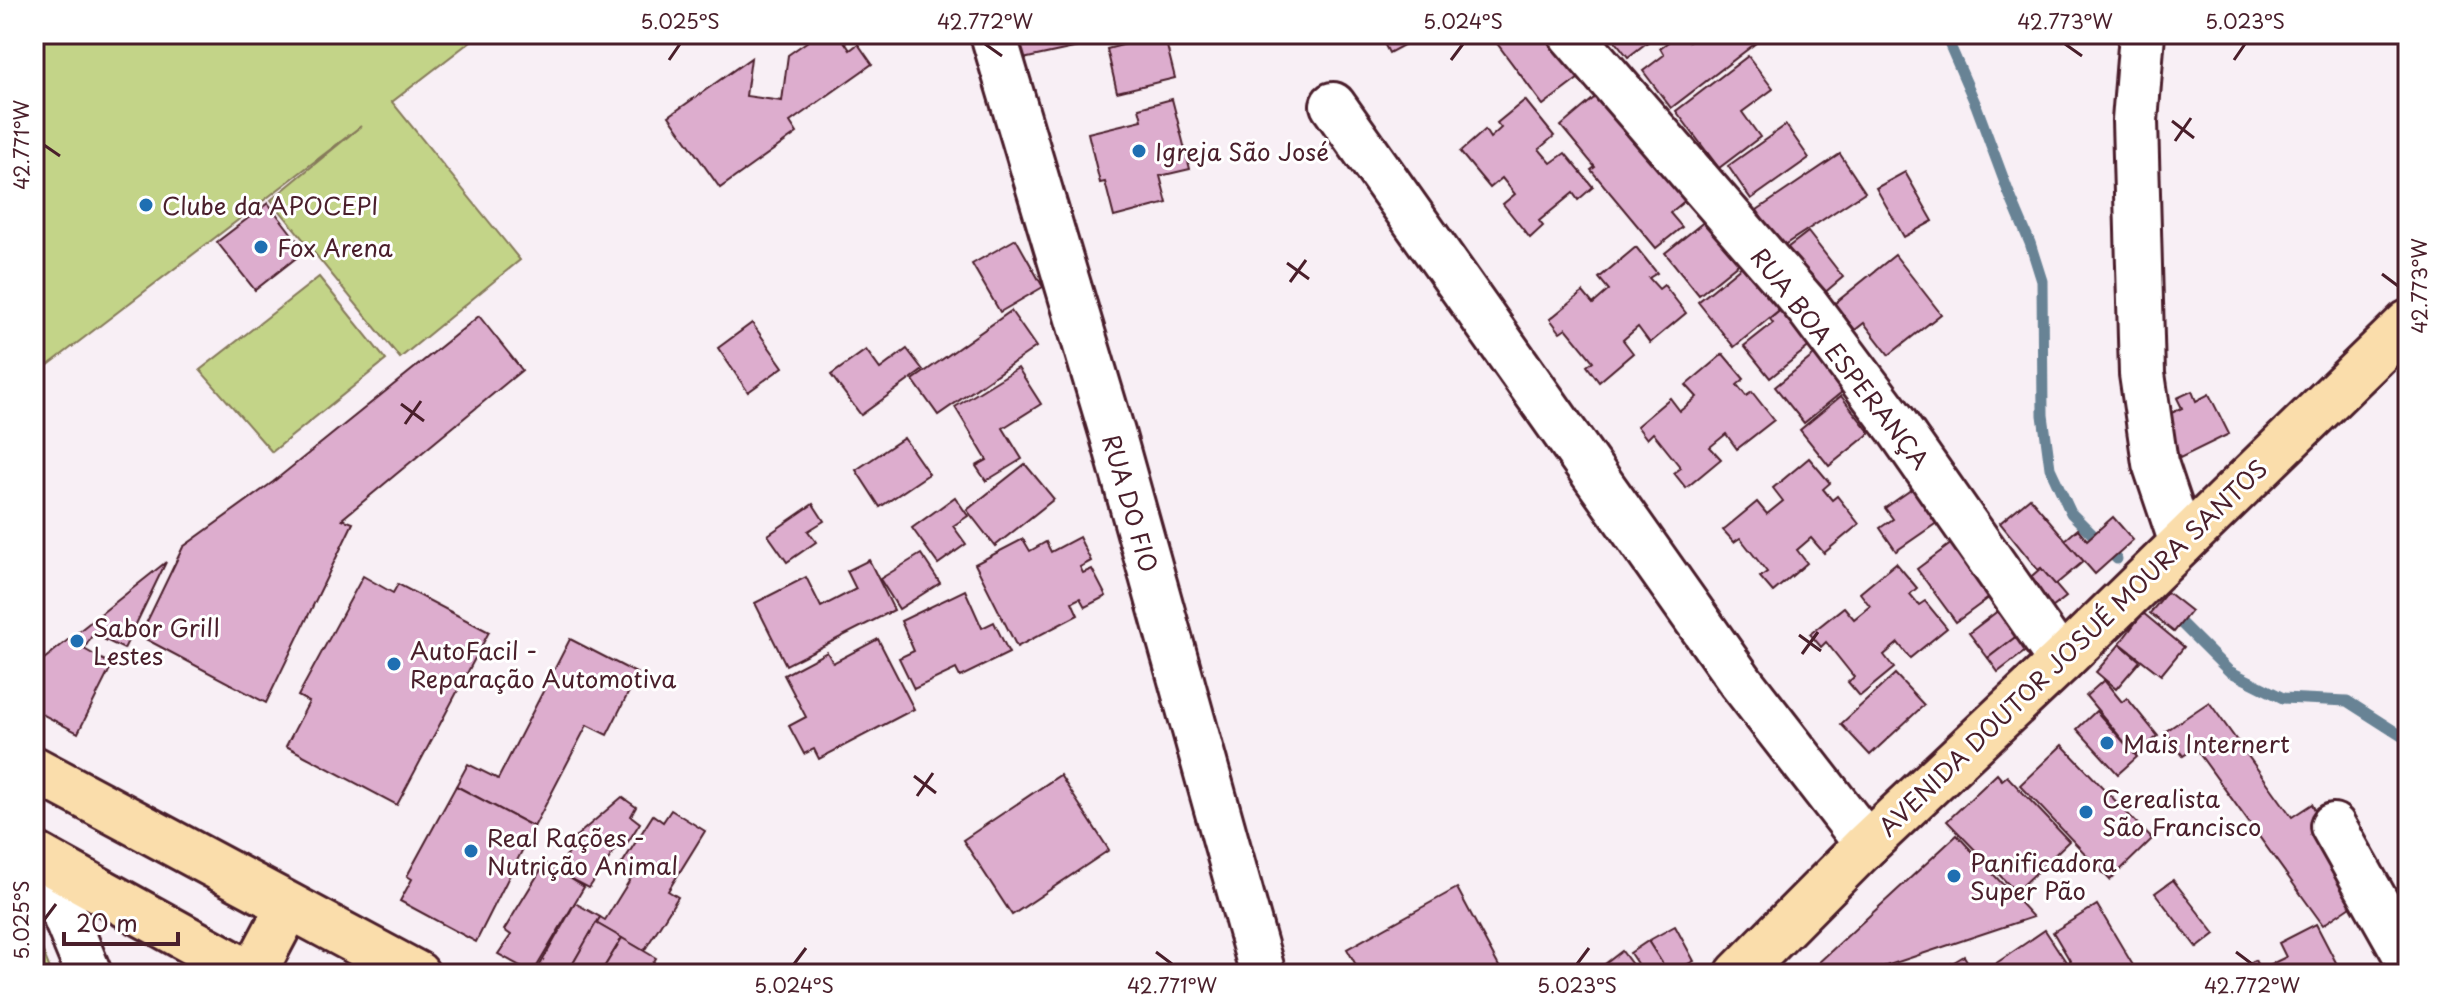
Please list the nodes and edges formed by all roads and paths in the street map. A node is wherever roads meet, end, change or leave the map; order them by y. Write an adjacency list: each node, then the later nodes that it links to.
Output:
1 (993, 34): 17 (street, RUA DO FIO)
2 (1571, 34): 7 (street, RUA BOA ESPERANÇA)
3 (2142, 34): 6 (street)
4 (1333, 105): 10 (street)
5 (2408, 323): 6 (main road, AVENIDA DOUTOR JOSUÉ MOURA SANTOS)
6 (2182, 543): 7 (main road, AVENIDA DOUTOR JOSUÉ MOURA SANTOS)
7 (2061, 661): 10 (main road, AVENIDA DOUTOR JOSUÉ MOURA SANTOS)
8 (34, 769): 12 (main road)
9 (2333, 826): 13 (street)
10 (1867, 844): 18 (main road, AVENIDA DOUTOR JOSUÉ MOURA SANTOS)
11 (38, 856): 14 (street); 15 (main road)
12 (289, 906): 15 (main road); 16 (main road)
13 (2408, 959)
14 (89, 974)
15 (252, 974)
16 (417, 974)
17 (1263, 974)
18 (1738, 974)

